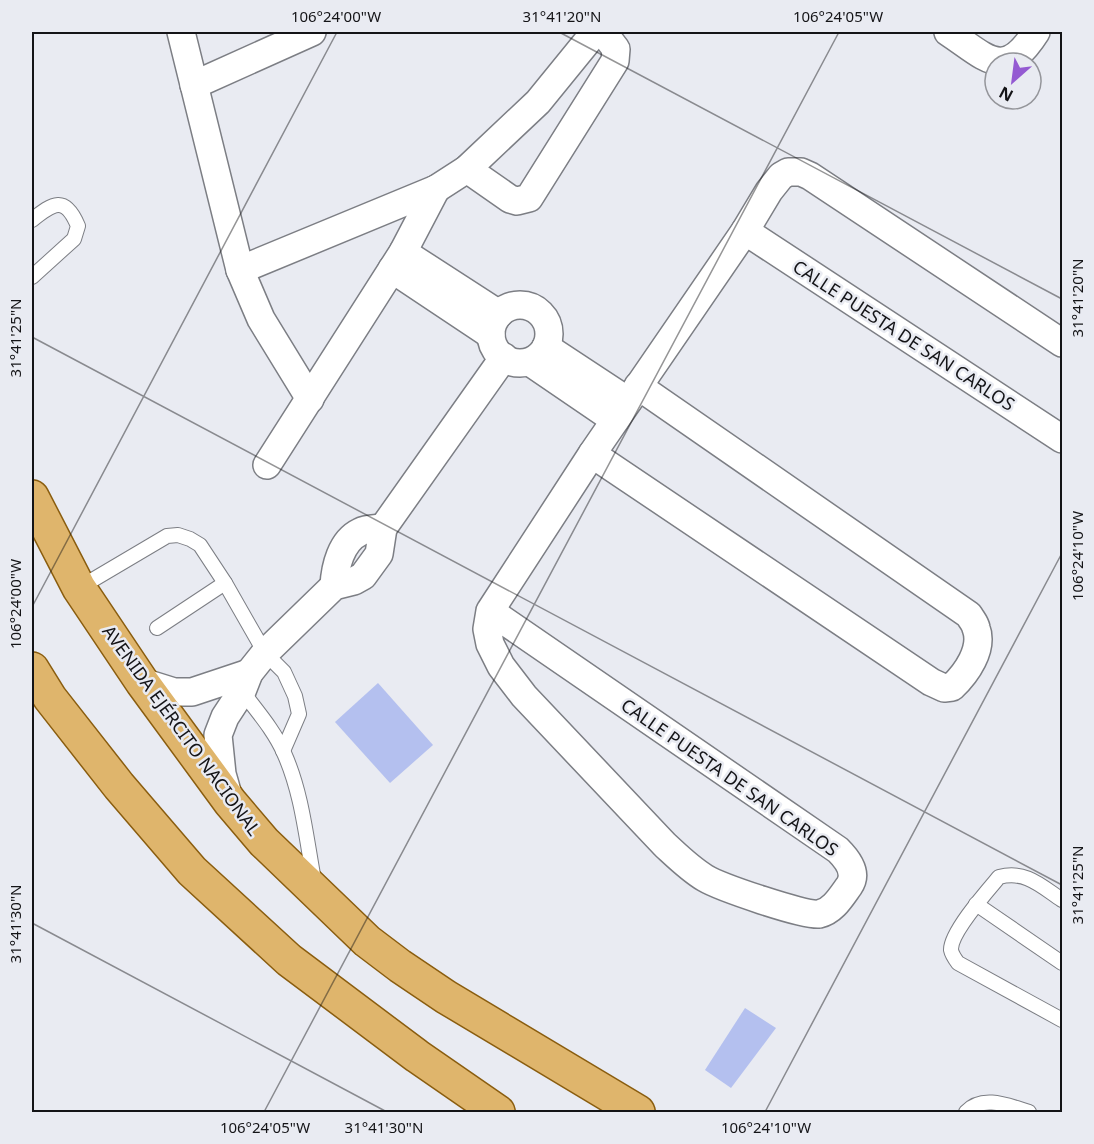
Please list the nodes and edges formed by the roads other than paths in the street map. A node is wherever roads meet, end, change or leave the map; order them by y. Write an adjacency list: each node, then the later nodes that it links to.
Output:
1 (181, 32): 7 (street)
2 (312, 32): 7 (street)
3 (595, 32): 8 (street)
4 (603, 32): 8 (street)
5 (948, 32): 6 (street)
6 (1036, 32)
7 (194, 85): 13 (street)
8 (467, 169): 9 (street)
9 (436, 189): 12 (street); 13 (street)
10 (32, 220): 14 (lane)
11 (745, 231): 16 (street); 18 (street); 19 (street, CALLE PUESTA DE SAN CARLOS)
12 (397, 261): 15 (street); 17 (street)
13 (240, 270): 17 (street)
14 (32, 277)
15 (514, 343): 18 (street); 27 (street)
16 (1062, 343)
17 (310, 399): 21 (street)
18 (627, 402): 20 (street); 20 (street)
19 (1062, 440)
20 (592, 454): 25 (street)
21 (267, 465)
22 (32, 497): 24 (main road, AVENIDA EJÉRCITO NACIONAL)
23 (225, 583): 24 (lane); 26 (lane); 27 (lane)
24 (79, 588): 29 (main road, AVENIDA EJÉRCITO NACIONAL)
25 (490, 611): 25 (street, CALLE PUESTA DE SAN CARLOS)
26 (157, 628)
27 (252, 672): 29 (street); 30 (lane); 30 (lane); 31 (street)
28 (34, 679): 37 (main road)
29 (142, 682): 31 (main road, AVENIDA EJÉRCITO NACIONAL)
30 (283, 751): 32 (lane)
31 (230, 802): 32 (main road, AVENIDA EJÉRCITO NACIONAL)
32 (316, 894): 38 (main road, AVENIDA EJÉRCITO NACIONAL)
33 (1062, 900): 34 (lane)
34 (976, 904): 35 (lane); 36 (lane)
35 (1062, 963)
36 (1062, 1020)
37 (498, 1113)
38 (638, 1113)
39 (966, 1113): 40 (lane)
40 (1029, 1113)

